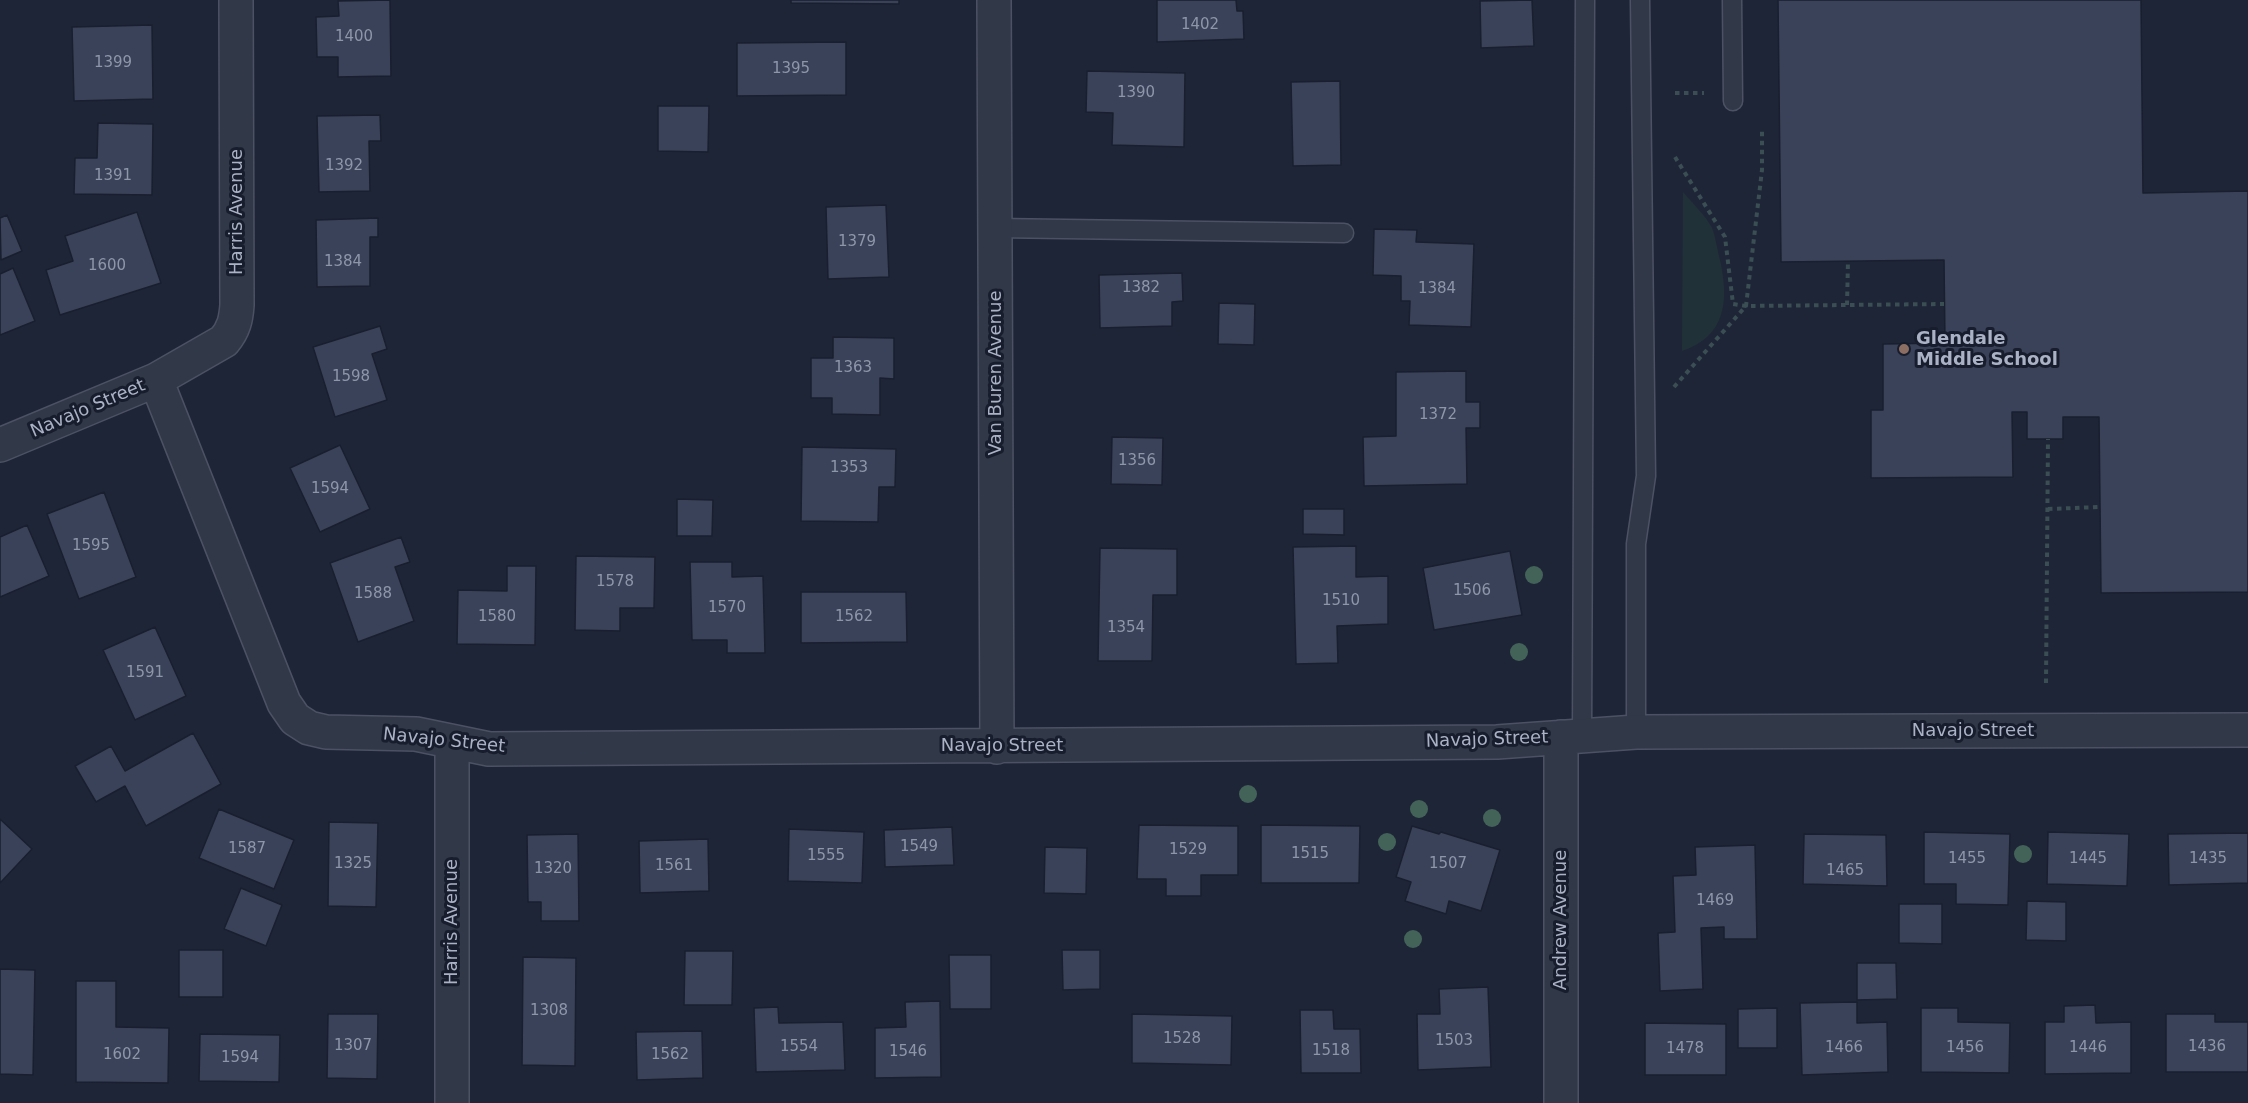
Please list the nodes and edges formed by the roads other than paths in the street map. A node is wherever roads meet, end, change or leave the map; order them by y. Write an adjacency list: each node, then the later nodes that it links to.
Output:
1 (236, 0): 9 (street, Harris Avenue)
2 (994, 0): 7 (street, Van Buren Avenue)
3 (1585, 0): 13 (lane)
4 (1640, 0): 12 (lane)
5 (1732, 0): 6 (lane)
6 (1733, 101)
7 (995, 228): 8 (lane); 15 (street, Van Buren Avenue)
8 (1344, 233)
9 (156, 380): 10 (street, Navajo Street); 14 (street, Navajo Street)
10 (0, 445)
11 (2248, 730): 12 (street, Navajo Street)
12 (1636, 732): 13 (street, Navajo Street)
13 (1571, 737): 15 (street, Navajo Street); 17 (street, Andrew Avenue)
14 (452, 742): 15 (street, Navajo Street); 16 (street, Harris Avenue)
15 (997, 747)
16 (452, 1103)
17 (1561, 1103)

